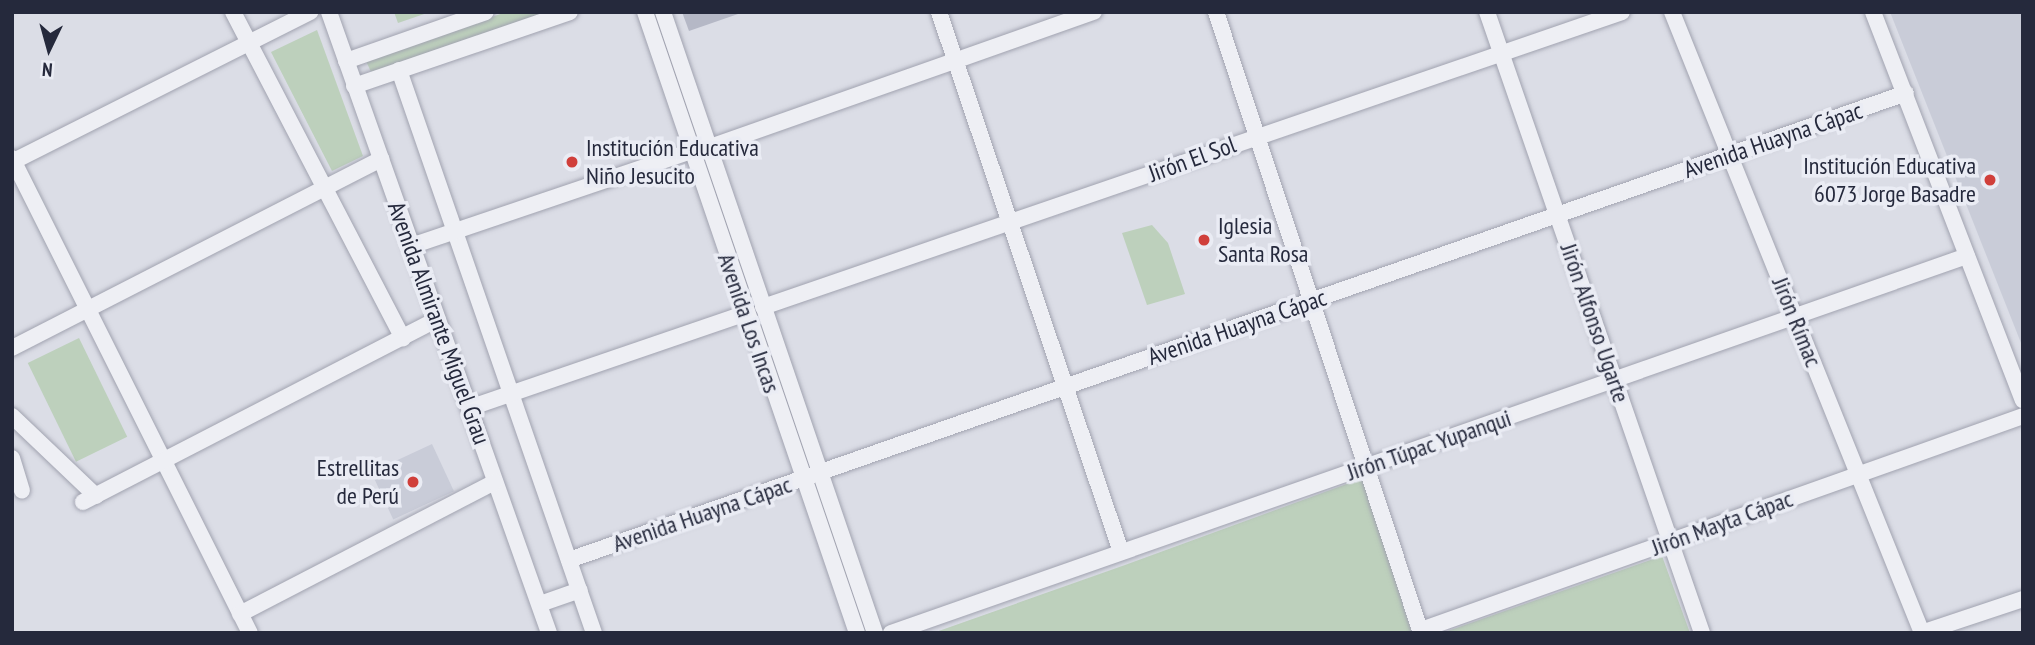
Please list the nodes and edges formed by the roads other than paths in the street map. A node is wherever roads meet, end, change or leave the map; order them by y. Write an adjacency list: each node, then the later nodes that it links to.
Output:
1 (233, 12): 15 (street)
2 (310, 12): 15 (street)
3 (329, 12): 17 (street, Avenida Almirante Miguel Grau)
4 (486, 12): 17 (street)
5 (570, 12): 19 (street)
6 (645, 12): 24 (street, Avenida Los Incas)
7 (663, 12): 23 (street, Avenida Los Incas)
8 (939, 12): 18 (street)
9 (1094, 12): 18 (street)
10 (1216, 12): 22 (street)
11 (1487, 12): 16 (street, Jirón Alfonso Ugarte)
12 (1622, 12): 16 (street, Jirón El Sol)
13 (1672, 12): 25 (street, Jirón Rímac)
14 (1873, 12): 21 (street)
15 (247, 44): 27 (street); 28 (street)
16 (1501, 52): 22 (street, Jirón El Sol); 29 (street, Jirón Alfonso Ugarte)
17 (346, 61): 20 (street, Avenida Almirante Miguel Grau)
18 (955, 61): 23 (street); 30 (street)
19 (399, 70): 20 (street); 31 (street, Avenida Almirante Miguel Grau)
20 (354, 86): 26 (street, Avenida Almirante Miguel Grau)
21 (1906, 93): 25 (street, Avenida Huayna Cápac); 33 (street)
22 (1257, 135): 30 (street, Jirón El Sol); 34 (street)
23 (710, 147): 35 (street, Avenida Los Incas)
24 (691, 151): 31 (street); 37 (street, Avenida Los Incas)
25 (1730, 155): 29 (street, Avenida Huayna Cápac); 38 (street, Jirón Rímac)
26 (381, 159): 28 (street); 32 (street, Avenida Almirante Miguel Grau)
27 (13, 160): 36 (street)
28 (326, 187): 36 (street); 40 (street)
29 (1558, 215): 34 (street, Avenida Huayna Cápac); 42 (street, Jirón Alfonso Ugarte)
30 (1010, 223): 35 (street, Jirón El Sol); 43 (street)
31 (455, 232): 32 (street); 44 (street, Avenida Almirante Miguel Grau)
32 (411, 246): 39 (street, Avenida Almirante Miguel Grau)
33 (1967, 256): 38 (street, Jirón Túpac Yupanqui); 45 (street)
34 (1311, 301): 43 (street, Avenida Huayna Cápac); 51 (street)
35 (763, 307): 52 (street, Avenida Los Incas)
36 (88, 309): 41 (street); 50 (street)
37 (746, 313): 44 (street); 54 (street, Avenida Los Incas)
38 (1795, 317): 42 (street, Jirón Túpac Yupanqui); 53 (street, Jirón Rímac)
39 (438, 319): 40 (street); 46 (street, Avenida Almirante Miguel Grau)
40 (403, 338): 50 (street)
41 (12, 348)
42 (1615, 380): 51 (street, Jirón Túpac Yupanqui); 57 (street, Jirón Alfonso Ugarte)
43 (1066, 387): 52 (street, Avenida Huayna Cápac); 58 (street)
44 (512, 394): 46 (street); 59 (street, Avenida Almirante Miguel Grau)
45 (2023, 400)
46 (469, 408): 55 (street, Avenida Almirante Miguel Grau)
47 (12, 416): 50 (street)
48 (2023, 416): 53 (street, Jirón Mayta Cápac)
49 (12, 458): 56 (street)
50 (165, 463): 63 (street)
51 (1366, 467): 58 (street, Jirón Túpac Yupanqui); 64 (street)
52 (819, 473): 54 (street, Avenida Huayna Cápac); 69 (street, Avenida Los Incas)
53 (1858, 475): 57 (street, Jirón Mayta Cápac); 72 (street, Jirón Rímac)
54 (802, 479): 59 (street, Avenida Huayna Cápac); 68 (street, Avenida Los Incas)
55 (495, 482): 62 (street, Avenida Almirante Miguel Grau); 63 (street)
56 (22, 490)
57 (1671, 541): 64 (street, Jirón Mayta Cápac); 71 (street, Jirón Alfonso Ugarte)
58 (1121, 552): 70 (street, Jirón Túpac Yupanqui)
59 (569, 560): 60 (street, Avenida Almirante Miguel Grau)
60 (580, 590): 62 (street); 67 (street, Avenida Almirante Miguel Grau)
61 (2023, 599): 72 (street)
62 (540, 604): 66 (street, Avenida Almirante Miguel Grau)
63 (240, 614): 65 (street)
64 (1421, 632)
65 (250, 633)
66 (549, 633)
67 (594, 633)
68 (857, 633)
69 (875, 633)
70 (891, 633)
71 (1702, 633)
72 (1922, 633)

